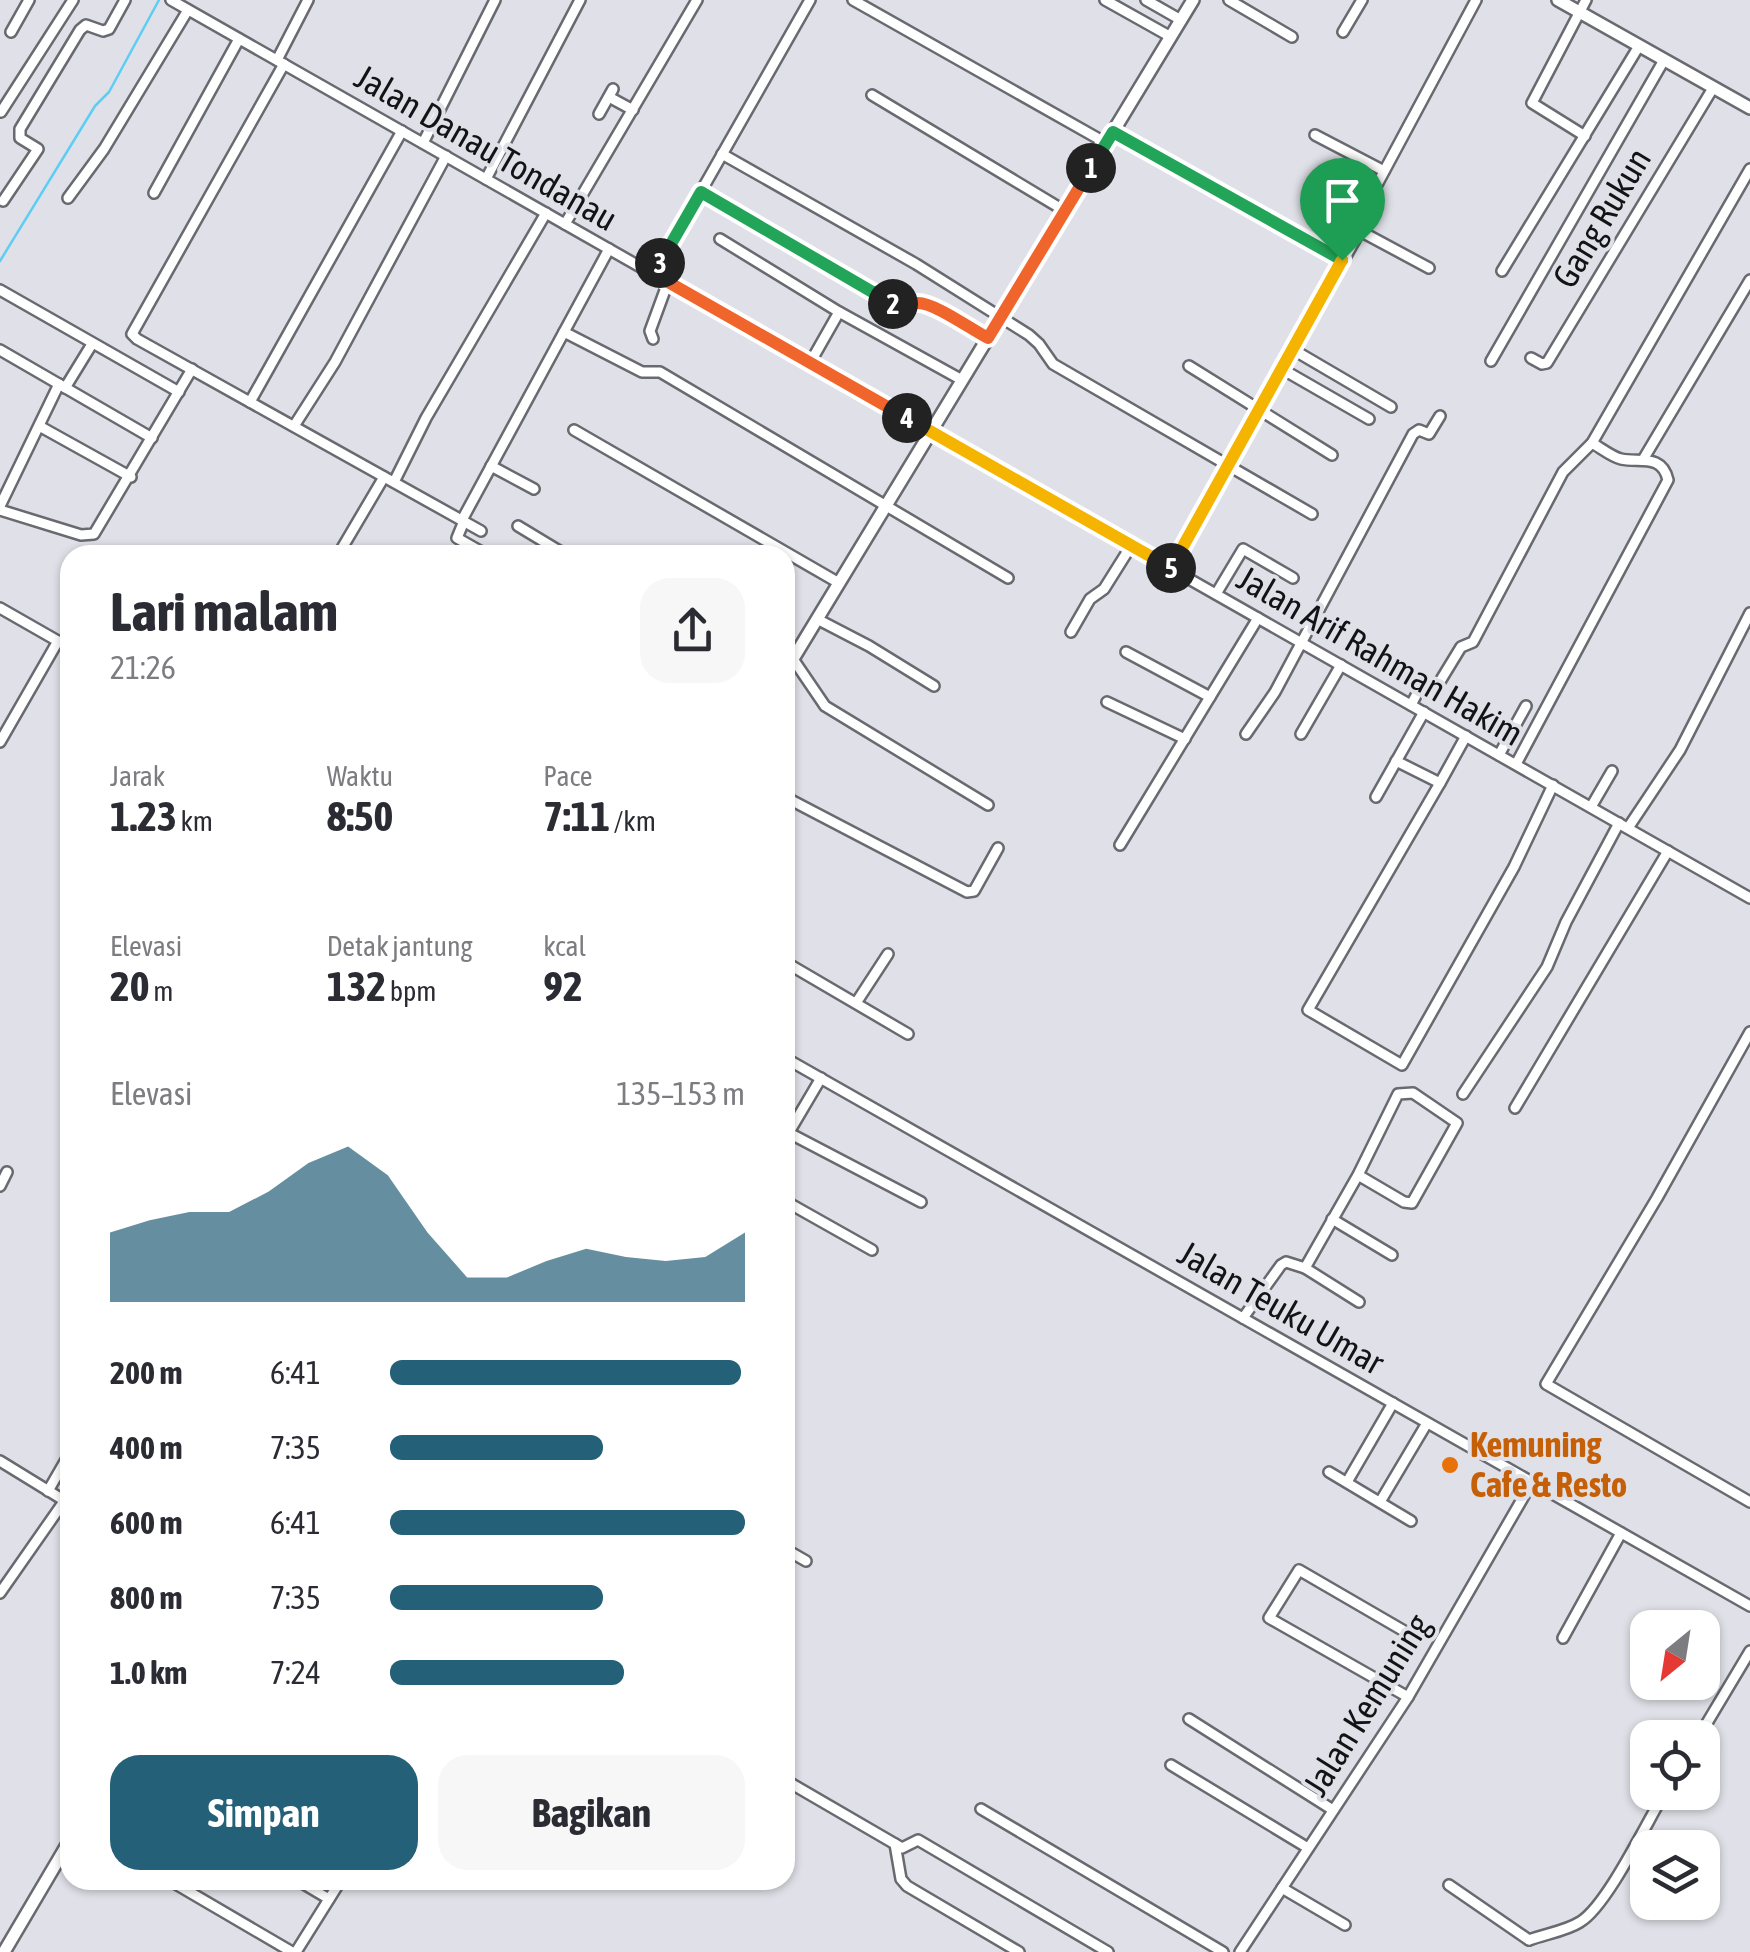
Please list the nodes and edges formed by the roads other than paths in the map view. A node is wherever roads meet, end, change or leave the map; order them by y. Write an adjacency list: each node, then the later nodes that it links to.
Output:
1 (28, 0): 21 (street)
2 (73, 0): 33 (street)
3 (125, 0): 48 (street)
4 (171, 0): 19 (street, Jalan Danau Tondanau)
5 (308, 0): 28 (street)
6 (495, 0): 39 (street)
7 (580, 0): 44 (street)
8 (697, 0): 32 (street)
9 (810, 0): 40 (street)
10 (854, 0): 38 (street)
11 (1106, 0): 23 (street)
12 (1146, 0): 20 (street)
13 (1193, 0): 20 (street)
14 (1229, 0): 24 (street)
15 (1362, 0): 22 (street)
16 (1476, 0): 43 (street)
17 (1558, 0): 18 (street)
18 (1582, 6): 26 (street); 37 (street)
19 (188, 10): 25 (street, Jalan Danau Tondanau); 47 (street)
20 (1181, 20): 23 (street)
21 (10, 32)
22 (1343, 32)
23 (1171, 37): 38 (street)
24 (1292, 37)
25 (239, 38): 28 (street, Jalan Danau Tondanau); 46 (street)
26 (1639, 46): 27 (street); 37 (street)
27 (1664, 60): 29 (street); 71 (street)
28 (280, 62): 35 (street, Jalan Danau Tondanau); 75 (street)
29 (1713, 88): 31 (street); 70 (street, Gang Rukun)
30 (872, 96): 49 (street)
31 (1750, 108)
32 (633, 110): 34 (street); 51 (street)
33 (1, 112)
34 (599, 114)
35 (402, 131): 39 (street, Jalan Danau Tondanau); 79 (street)
36 (1315, 135): 43 (street)
37 (1585, 136): 57 (street)
38 (1110, 138): 49 (street); 55 (street)
39 (423, 144): 41 (street, Jalan Danau Tondanau)
40 (722, 154): 45 (street); 63 (street)
41 (446, 156): 44 (street, Jalan Danau Tondanau); 84 (street)
42 (1750, 168): 89 (street)
43 (1384, 171): 52 (street)
44 (486, 179): 50 (street, Jalan Danau Tondanau)
45 (701, 192): 58 (street); 65 (street)
46 (154, 193)
47 (68, 198)
48 (3, 201)
49 (1065, 211): 63 (street)
50 (546, 213): 51 (street, Jalan Danau Tondanau); 96 (street)
51 (565, 224): 54 (street, Jalan Danau Tondanau)
52 (1360, 231): 55 (street); 56 (street)
53 (720, 239): 62 (street)
54 (608, 249): 58 (street, Jalan Danau Tondanau); 64 (street)
55 (1342, 260): 68 (street)
56 (1429, 268)
57 (1502, 271)
58 (654, 274): 60 (street, Jalan Danau Tondanau)
59 (1750, 280): 91 (street)
60 (668, 282): 66 (street); 72 (street, Jalan Danau Tondanau)
61 (0, 290): 67 (street)
62 (839, 312): 72 (street); 76 (street)
63 (1000, 319): 65 (street); 93 (street)
64 (564, 332): 92 (street); 98 (street)
65 (988, 338): 76 (street)
66 (653, 340)
67 (92, 344): 77 (street); 78 (street)
68 (1292, 349): 74 (street); 80 (street)
69 (0, 350): 77 (street)
70 (1531, 358)
71 (1491, 361)
72 (810, 363): 87 (street, Jalan Danau Tondanau)
73 (1189, 366): 81 (street)
74 (1282, 369): 81 (street); 83 (street)
75 (192, 370): 78 (street); 79 (street)
76 (962, 380): 87 (street)
77 (62, 386): 85 (street); 88 (street)
78 (179, 392): 88 (street)
79 (250, 402): 84 (street)
80 (1391, 408)
81 (1257, 410): 90 (street); 93 (street)
82 (1440, 416): 121 (street)
83 (1369, 419)
84 (294, 426): 95 (street)
85 (41, 427): 94 (street); 99 (street)
86 (574, 430): 107 (street)
87 (931, 432): 98 (street); 108 (street, Jalan Arif Rahman Hakim)
88 (152, 438): 94 (street)
89 (1592, 443): 91 (street); 129 (street)
90 (1332, 455)
91 (1644, 458): 139 (street)
92 (491, 466): 97 (street); 101 (street)
93 (1227, 466): 100 (street); 110 (street)
94 (131, 477): 99 (street)
95 (384, 477): 96 (street); 104 (street)
96 (394, 482): 101 (street)
97 (534, 489)
98 (885, 507): 111 (street); 113 (street)
99 (0, 508)
100 (1312, 514)
101 (463, 521): 103 (street); 105 (street)
102 (518, 526): 106 (street)
103 (480, 531)
104 (344, 545)
105 (469, 545)
106 (549, 545)
107 (773, 545)
108 (1131, 546): 110 (street, Jalan Arif Rahman Hakim); 119 (street)
109 (795, 558): 113 (street)
110 (1171, 568): 114 (street, Jalan Arif Rahman Hakim)
111 (1008, 578)
112 (1293, 578): 114 (street)
113 (839, 583): 118 (street)
114 (1216, 594): 117 (street, Jalan Arif Rahman Hakim)
115 (0, 608): 120 (street)
116 (1750, 612): 147 (street)
117 (1258, 618): 121 (street, Jalan Arif Rahman Hakim); 127 (street)
118 (817, 619): 123 (street); 126 (street)
119 (1071, 632)
120 (58, 641): 136 (street)
121 (1300, 642): 125 (street, Jalan Arif Rahman Hakim); 132 (street)
122 (1126, 652): 127 (street)
123 (795, 656)
124 (795, 662): 145 (street)
125 (1341, 665): 129 (street, Jalan Arif Rahman Hakim); 133 (street)
126 (934, 686)
127 (1210, 697): 135 (street)
128 (1107, 702): 135 (street)
129 (1411, 705): 131 (street, Jalan Arif Rahman Hakim)
130 (1526, 706): 137 (street)
131 (1424, 712): 134 (street, Jalan Arif Rahman Hakim); 138 (street)
132 (1246, 734)
133 (1302, 734)
134 (1466, 736): 137 (street, Jalan Arif Rahman Hakim); 141 (street)
135 (1185, 739): 148 (street)
136 (0, 742)
137 (1499, 755): 139 (street, Jalan Arif Rahman Hakim)
138 (1396, 761): 141 (street); 143 (street)
139 (1516, 764): 142 (street, Jalan Arif Rahman Hakim)
140 (1612, 771): 146 (street)
141 (1440, 783): 142 (street)
142 (1553, 786): 146 (street, Jalan Arif Rahman Hakim)
143 (1376, 797)
144 (795, 802): 149 (street)
145 (988, 805)
146 (1591, 808): 147 (street, Jalan Arif Rahman Hakim)
147 (1624, 826): 150 (street, Jalan Arif Rahman Hakim); 159 (street)
148 (1120, 844)
149 (998, 848)
150 (1668, 851): 151 (street, Jalan Arif Rahman Hakim); 160 (street)
151 (1750, 898)
152 (888, 954): 154 (street)
153 (795, 968): 154 (street)
154 (856, 1004): 156 (street)
155 (1750, 1032): 184 (street)
156 (908, 1034)
157 (795, 1064): 158 (street, Jalan Teuku Umar)
158 (821, 1078): 161 (street); 173 (street, Jalan Teuku Umar)
159 (1463, 1094)
160 (1515, 1108)
161 (795, 1122)
162 (795, 1140): 166 (street)
163 (7, 1172): 165 (street)
164 (1358, 1175): 164 (street); 168 (street)
165 (0, 1186)
166 (920, 1202)
167 (795, 1206): 169 (street)
168 (1332, 1219): 170 (street); 171 (street)
169 (872, 1250)
170 (1392, 1255)
171 (1306, 1268): 172 (street); 173 (street)
172 (1359, 1302)
173 (1244, 1318): 174 (street, Jalan Teuku Umar)
174 (1394, 1404): 175 (street, Jalan Teuku Umar); 179 (street)
175 (1427, 1422): 180 (street, Jalan Teuku Umar); 183 (street)
176 (0, 1460): 181 (street)
177 (60, 1470): 181 (street)
178 (1330, 1472): 179 (street)
179 (1346, 1482): 183 (street)
180 (1532, 1482): 187 (street, Jalan Teuku Umar); 195 (street, Jalan Kemuning)
181 (48, 1490): 182 (street)
182 (60, 1498)
183 (1380, 1502): 186 (street)
184 (1750, 1502)
185 (60, 1512): 190 (street)
186 (1411, 1521)
187 (1621, 1533): 191 (street, Jalan Teuku Umar); 193 (street)
188 (795, 1555): 189 (street)
189 (806, 1562)
190 (0, 1593)
191 (1750, 1606)
192 (1411, 1636): 195 (street)
193 (1563, 1638)
194 (1750, 1651): 197 (street)
195 (1408, 1697): 201 (street, Jalan Kemuning)
196 (1189, 1719): 201 (street)
197 (1709, 1720)
198 (1172, 1766): 204 (street)
199 (795, 1786): 203 (street)
200 (980, 1809): 218 (street)
201 (1333, 1810): 204 (street, Jalan Kemuning)
202 (1654, 1810): 213 (street)
203 (895, 1844): 216 (street); 217 (street)
204 (1308, 1848): 207 (street, Jalan Kemuning)
205 (60, 1856): 214 (street)
206 (1449, 1885): 213 (street)
207 (1282, 1888): 212 (street); 219 (street, Jalan Kemuning)
208 (186, 1890): 215 (street)
209 (313, 1890): 211 (street)
210 (335, 1890): 211 (street)
211 (329, 1900): 215 (street)
212 (1345, 1925)
213 (1529, 1940): 220 (street)
214 (2, 1951)
215 (294, 1952)
216 (1019, 1952)
217 (1108, 1952)
218 (1223, 1952)
219 (1240, 1952)
220 (1525, 1952)

